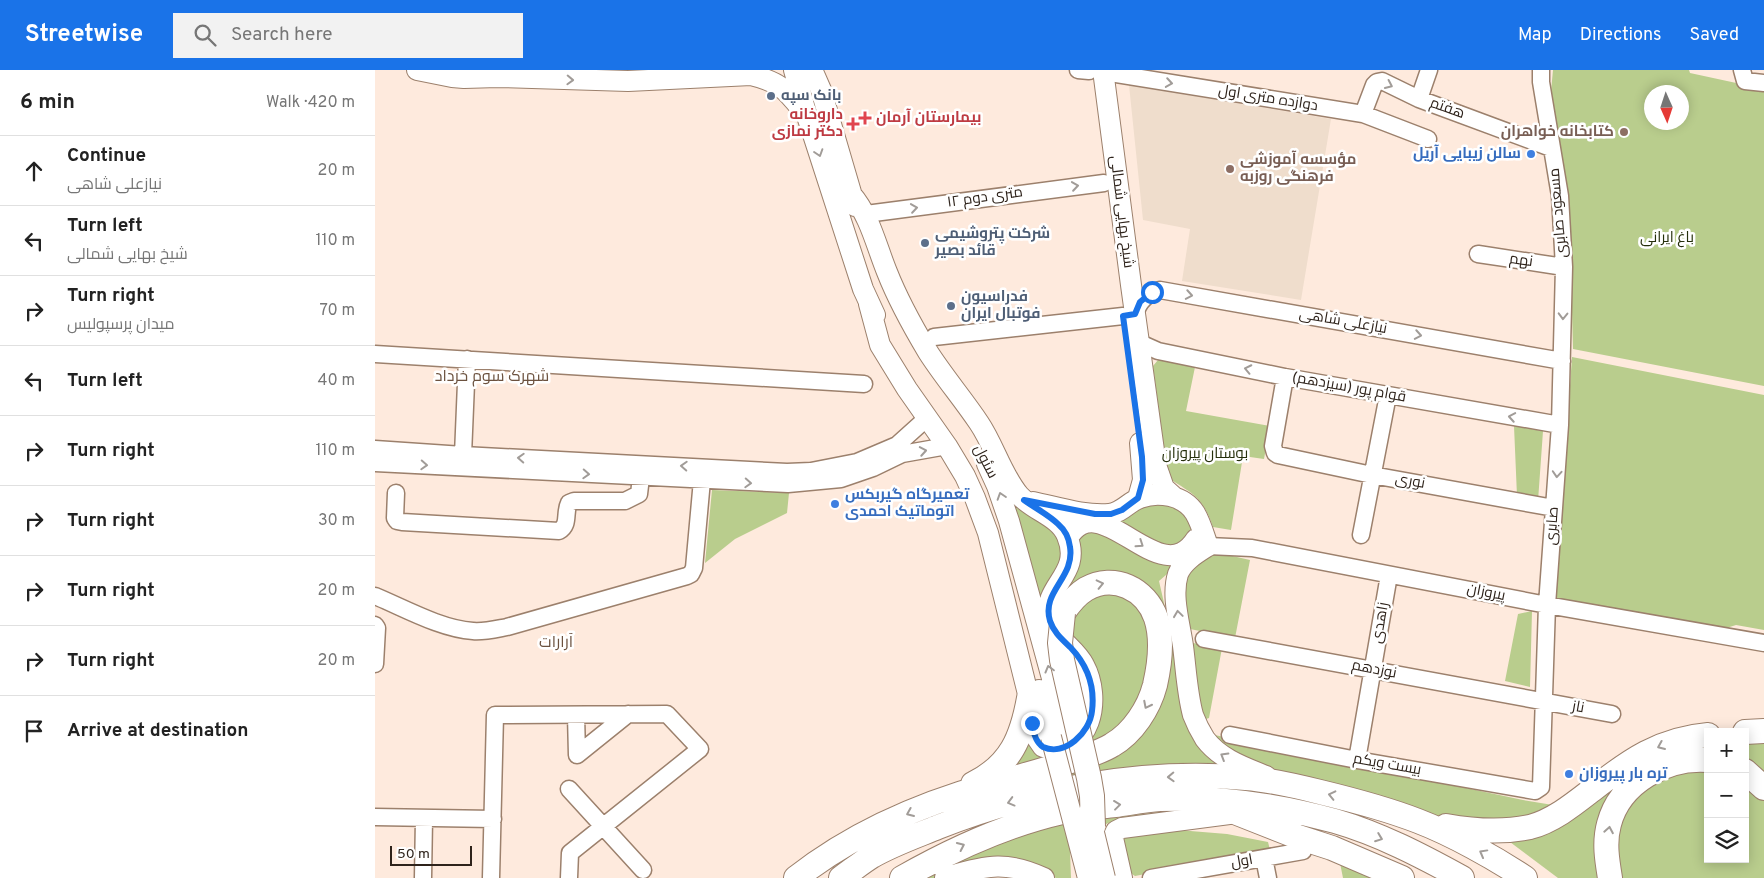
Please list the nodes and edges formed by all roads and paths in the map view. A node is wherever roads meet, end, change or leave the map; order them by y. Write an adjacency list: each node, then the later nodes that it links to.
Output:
1 (417, 70): 9 (main road)
2 (794, 70): 13 (main road, سئول)
3 (1078, 70): 8 (street, دوازده متری اول)
4 (1429, 70): 11 (street)
5 (1541, 70): 15 (street, مسعود صابری)
6 (1742, 70): 10 (street)
7 (813, 71): 17 (main road, سئول)
8 (1096, 71): 12 (street, دوازده متری اول, one-way to 12); 16 (main road, شیخ بهایی شمالی); 22 (main road, شیخ بهایی شمالی)
9 (464, 73): 13 (main road, one-way to 13)
10 (1764, 83)
11 (1419, 99): 12 (street, هفتم, one-way to 11); 15 (street, هفتم)
12 (1363, 114): 14 (street, دوازده متری اول)
13 (807, 116): 21 (main road, سئول, one-way to 21)
14 (1428, 139)
15 (1551, 148): 20 (street, مسعود صابری)
16 (1104, 183): 18 (street, ۱۲ متری دوم, one-way to 16); 22 (main road, شیخ بهایی شمالی)
17 (851, 194): 18 (main road); 63 (main road, سئول, one-way to 17)
18 (866, 214): 43 (main road)
19 (1478, 254): 20 (street, نهم)
20 (1563, 267): 27 (street, صابری, one-way to 27)
21 (869, 304): 31 (main road); 63 (main road, سئول)
22 (1129, 315): 23 (street); 24 (main road, شیخ بهایی شمالی); 27 (street, نیازعلی شاهی, one-way to 27); 42 (main road, شیخ بهایی شمالی)
23 (933, 337)
24 (1139, 343): 28 (street, قوام پور (سیزدهم), one-way to 24); 41 (main road, شیخ بهایی شمالی)
25 (375, 354): 26 (street)
26 (467, 359): 29 (street); 35 (street)
27 (1562, 361): 32 (street, صابری)
28 (1285, 377): 30 (street, قوام پور (سیزدهم)); 38 (street, نوری)
29 (864, 384)
30 (1388, 395): 32 (street, قوام پور (سیزدهم), one-way to 30); 38 (street)
31 (927, 418): 33 (main road); 37 (street, one-way to 37)
32 (1560, 425): 44 (street, صابری, one-way to 44)
33 (947, 446): 39 (street, one-way to 33); 56 (main road)
34 (375, 449): 35 (street)
35 (463, 455): 37 (street, one-way to 35)
36 (375, 463): 37 (street, one-way to 37)
37 (646, 472): 39 (street); 40 (street)
38 (1372, 475): 44 (street, نوری); 45 (street)
39 (702, 480): 49 (street)
40 (396, 493)
41 (1174, 497): 42 (main road); 46 (main road, شیخ بهایی شمالی)
42 (1138, 498): 43 (main road)
43 (1024, 500): 47 (main road)
44 (1554, 508): 50 (street, صابری)
45 (1361, 535)
46 (1205, 537): 47 (main road, one-way to 46); 48 (street, پیروزان); 69 (main road, one-way to 46)
47 (1068, 538): 56 (main road)
48 (1389, 575): 50 (street, پیروزان); 55 (street, زاهدی)
49 (375, 596)
50 (1547, 605): 53 (street, پیروزان); 57 (street, صابری)
51 (375, 625): 54 (street)
52 (1204, 639): 55 (street, نوزدهم)
53 (1764, 643)
54 (375, 664)
55 (1373, 670): 57 (street, نوزدهم); 66 (street, زاهدی)
56 (1029, 698): 74 (highway)
57 (1544, 702): 59 (street, ناز); 70 (street, صابری)
58 (628, 714): 60 (street); 60 (street); 81 (street)
59 (1612, 714)
60 (576, 715): 79 (street)
61 (1749, 732): 62 (highway)
62 (1764, 732)
63 (1059, 735): 82 (main road, سئول, bridge); 97 (main road, سئول, bridge)
64 (1230, 735): 66 (street, بیست ویکم)
65 (1704, 736): 80 (highway, one-way to 80)
66 (1357, 760): 70 (street, بیست ویکم)
67 (1704, 760): 106 (highway, one-way to 67)
68 (1747, 773): 71 (highway)
69 (1284, 784): 80 (highway, one-way to 69); 84 (highway, one-way to 84)
70 (1541, 784)
71 (1764, 788)
72 (569, 789): 81 (street)
73 (1158, 799): 75 (highway); 76 (highway); 94 (highway, one-way to 73)
74 (941, 800): 82 (highway, one-way to 74, bridge); 91 (highway, one-way to 91)
75 (1237, 813): 76 (highway); 100 (main road); 103 (highway)
76 (1314, 816): 104 (highway, one-way to 104)
77 (375, 817): 78 (street)
78 (424, 818): 79 (street); 88 (street)
79 (493, 819): 89 (street)
80 (1419, 821): 105 (highway, one-way to 80)
81 (603, 827): 86 (street); 90 (street)
82 (1093, 827): 98 (main road, سئول, bridge)
83 (1303, 851): 85 (street, اول)
84 (872, 857): 92 (highway); 93 (highway)
85 (1264, 858): 101 (street, اول); 102 (street)
86 (643, 870)
87 (948, 877): 95 (main road)
88 (423, 878)
89 (491, 878)
90 (569, 878)
91 (796, 878)
92 (817, 878)
93 (841, 878)
94 (902, 878)
95 (1044, 878)
96 (1079, 878): 99 (main road)
97 (1088, 878)
98 (1105, 878)
99 (1113, 878)
100 (1121, 878)
101 (1151, 878)
102 (1268, 878)
103 (1402, 878)
104 (1463, 878)
105 (1525, 878)
106 (1610, 878)

